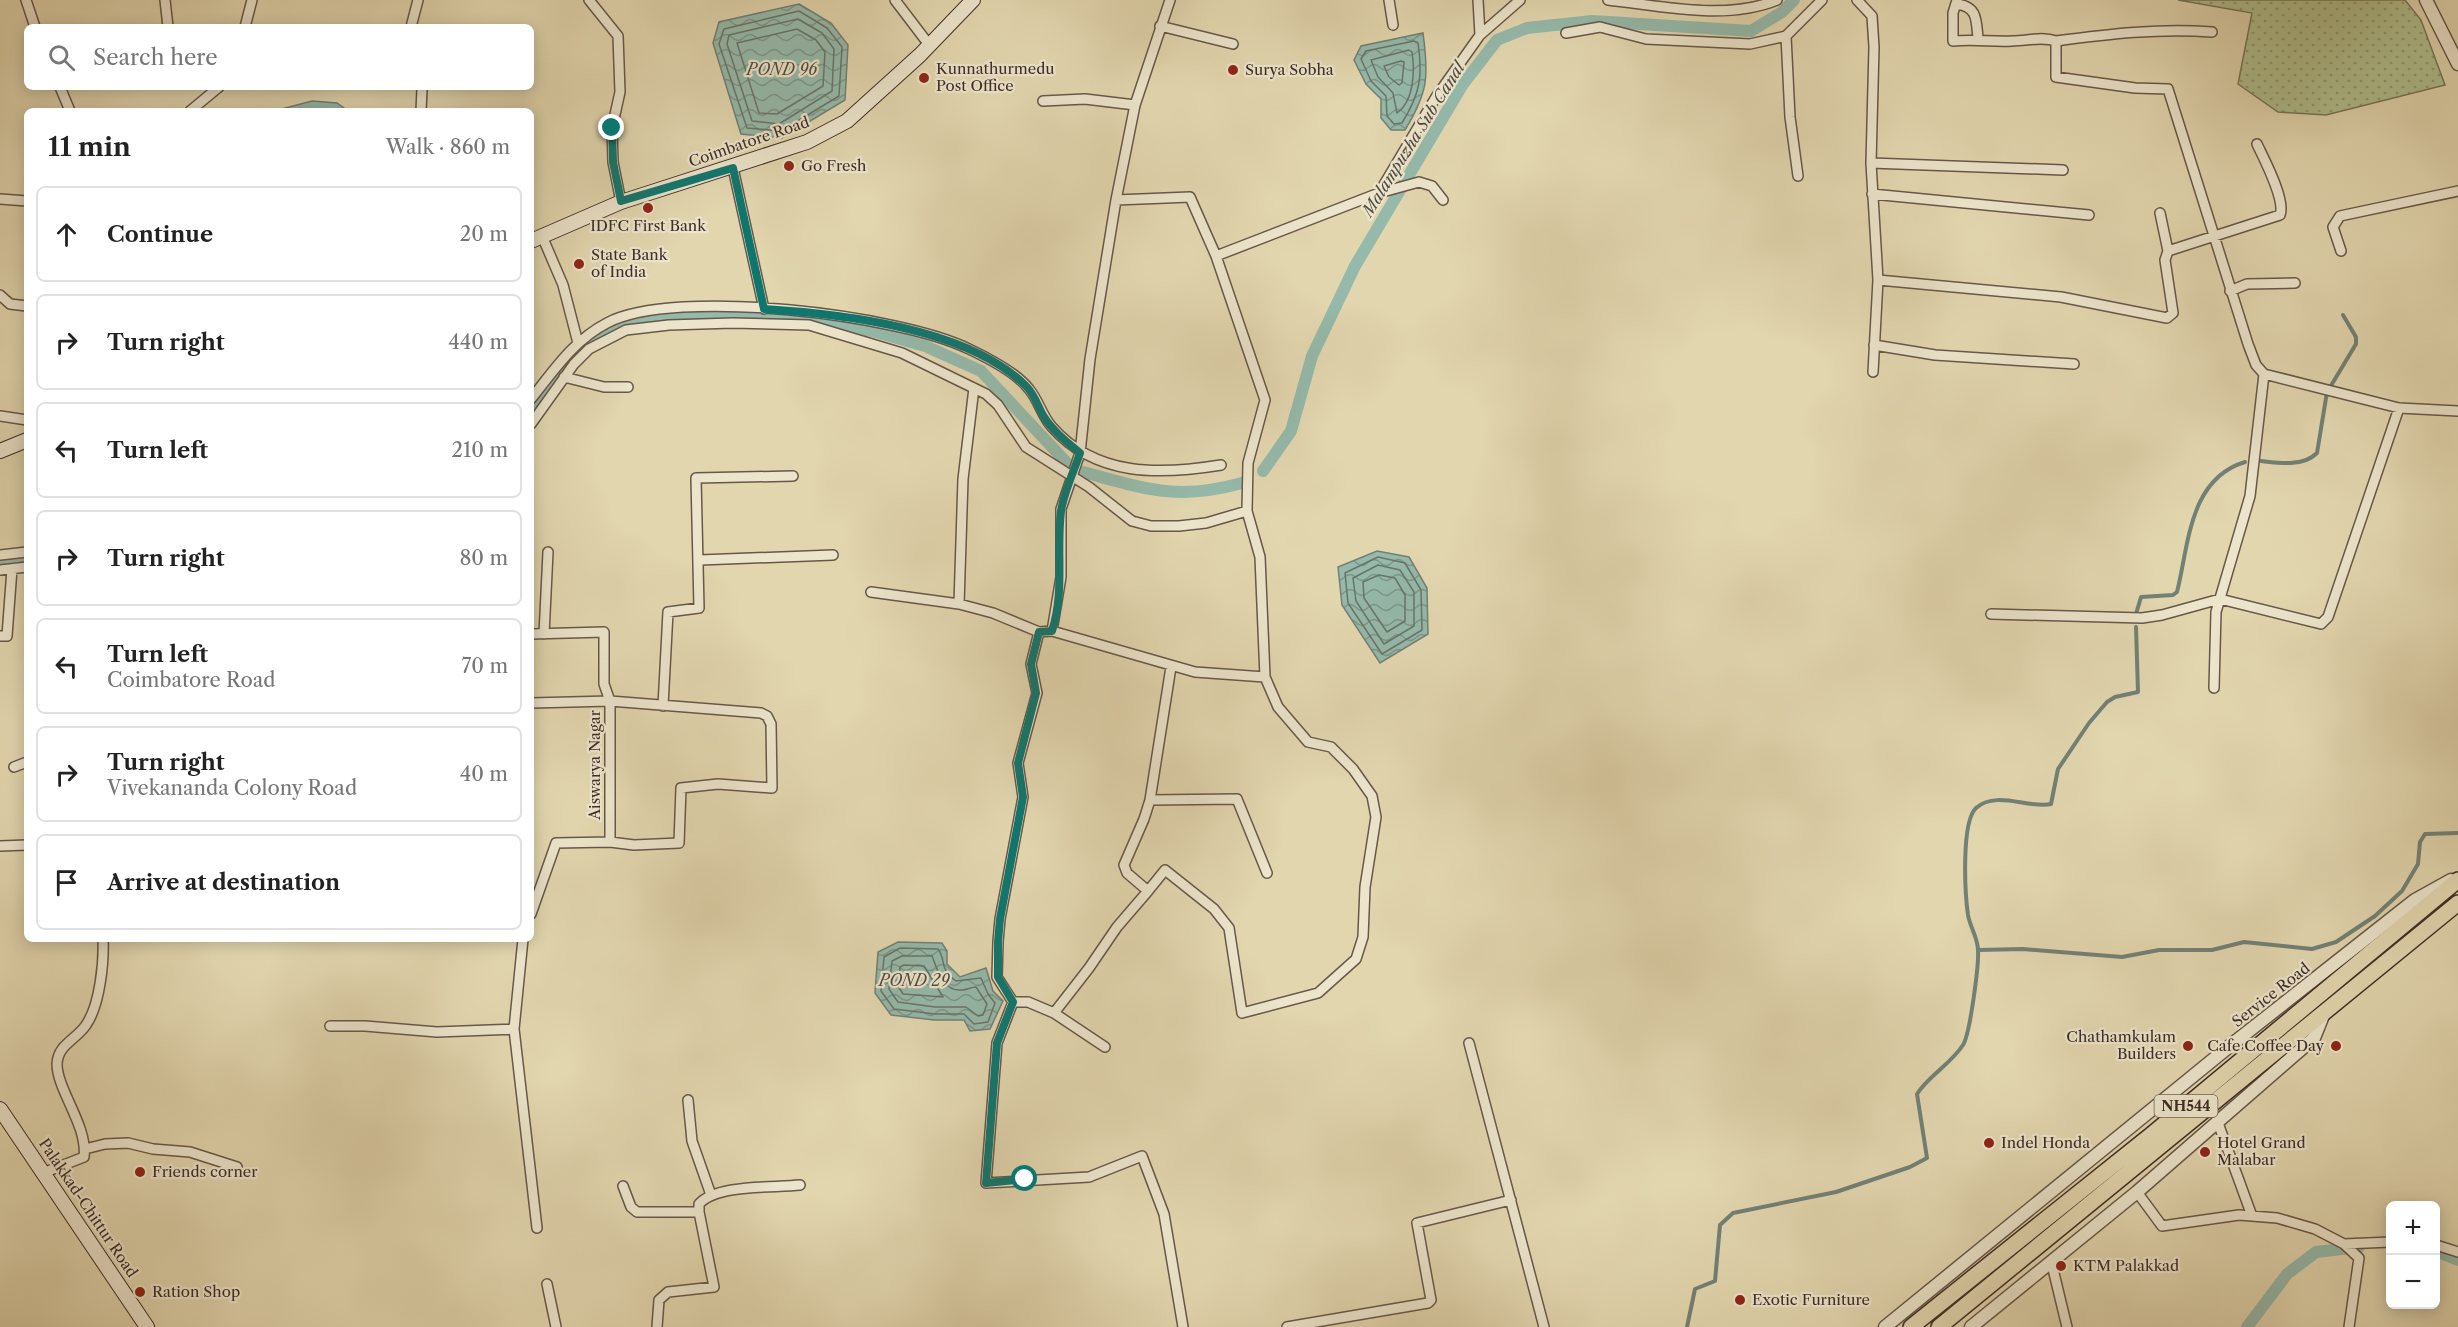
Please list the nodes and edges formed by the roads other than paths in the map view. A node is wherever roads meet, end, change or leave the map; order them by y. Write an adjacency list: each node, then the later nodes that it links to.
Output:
1 (26, 0): 18 (street)
2 (165, 0): 19 (street)
3 (252, 0): 20 (street)
4 (418, 0): 21 (street)
5 (589, 0): 53 (street)
6 (895, 0): 31 (street)
7 (973, 0): 31 (main road, Coimbatore Road)
8 (1170, 0): 23 (street)
9 (1389, 0): 22 (street)
10 (1478, 0): 26 (street)
11 (1520, 0): 26 (street)
12 (1608, 0): 13 (street)
13 (1777, 0)
14 (1822, 0): 27 (street)
15 (1857, 0): 42 (street)
16 (2426, 0): 32 (street)
17 (1957, 2): 28 (street); 28 (street)
18 (34, 24)
19 (168, 24)
20 (246, 24)
21 (412, 24)
22 (1393, 25)
23 (1160, 26): 30 (street); 37 (street)
24 (2212, 32): 29 (street)
25 (1566, 33): 27 (street)
26 (1480, 35): 47 (street)
27 (1786, 36): 45 (street)
28 (1978, 38): 29 (street)
29 (2056, 41): 56 (street)
30 (1233, 44)
31 (930, 46): 43 (main road, Coimbatore Road)
32 (2458, 64)
33 (61, 90): 38 (street)
34 (215, 90): 39 (street)
35 (422, 90): 40 (street)
36 (1043, 101): 37 (street)
37 (1136, 105): 50 (street)
38 (69, 108)
39 (194, 108)
40 (421, 108)
41 (2257, 144): 56 (street)
42 (1871, 163): 44 (street); 48 (street)
43 (733, 168): 53 (main road, Coimbatore Road); 66 (street)
44 (2063, 170)
45 (1798, 176)
46 (2458, 191): 59 (street)
47 (1379, 193): 51 (street); 60 (street)
48 (1872, 194): 55 (street); 61 (street)
49 (0, 200): 52 (street)
50 (1116, 200): 60 (street); 85 (street)
51 (1443, 200)
52 (24, 201)
53 (621, 201): 57 (main road, Coimbatore Road)
54 (2160, 213): 58 (street)
55 (2089, 215)
56 (2216, 237): 58 (street); 63 (street)
57 (536, 238): 67 (street)
58 (2169, 251): 61 (street)
59 (2341, 251)
60 (1216, 255): 89 (street)
61 (1878, 280): 68 (street)
62 (2295, 283): 63 (street)
63 (2230, 291): 71 (street)
64 (0, 295): 65 (street)
65 (24, 306)
66 (764, 309): 67 (street); 85 (street)
67 (578, 343): 73 (street)
68 (1874, 345): 69 (street); 70 (street)
69 (2074, 364)
70 (1874, 372)
71 (2264, 374): 78 (street); 99 (street)
72 (564, 377): 74 (street); 75 (street); 76 (street)
73 (547, 379): 74 (street); 77 (street)
74 (557, 387): 82 (street)
75 (628, 387)
76 (974, 388): 88 (street); 100 (street)
77 (534, 395)
78 (2399, 408): 79 (street); 99 (street)
79 (2458, 411)
80 (0, 416): 81 (street)
81 (24, 420)
82 (534, 420)
83 (24, 441): 84 (main road)
84 (0, 451)
85 (1080, 453): 86 (street); 88 (street)
86 (1221, 465)
87 (793, 476): 94 (street)
88 (1072, 476): 89 (street); 102 (street)
89 (1247, 511): 108 (street)
90 (24, 552): 92 (street)
91 (548, 552): 105 (street)
92 (0, 555)
93 (833, 555): 94 (street)
94 (700, 560): 112 (street)
95 (24, 567): 96 (street)
96 (12, 568): 97 (street); 106 (street)
97 (0, 570)
98 (871, 592): 100 (street)
99 (2220, 598): 101 (street); 109 (street)
100 (959, 604): 103 (street)
101 (1991, 614)
102 (1052, 631): 103 (street); 107 (street)
103 (1039, 632): 126 (street)
104 (534, 634): 105 (street, Aiswarya Nagar)
105 (544, 634): 110 (street, Aiswarya Nagar)
106 (0, 636)
107 (1171, 667): 108 (street); 115 (street)
108 (1265, 676): 121 (street)
109 (2214, 688)
110 (610, 701): 111 (street); 112 (street); 116 (street, Aiswarya Nagar)
111 (534, 703)
112 (663, 706): 116 (street)
113 (24, 763): 114 (street)
114 (14, 767)
115 (1150, 800): 119 (street); 121 (street)
116 (610, 842): 123 (street, Aiswarya Nagar)
117 (24, 845): 118 (street)
118 (0, 846)
119 (1267, 873)
120 (2458, 878): 159 (street, Service Road); 160 (highway, NH544)
121 (1148, 891): 128 (street)
122 (2458, 903): 127 (highway, NH544)
123 (534, 905)
124 (103, 942): 136 (street)
125 (522, 942): 130 (street)
126 (1013, 1002): 128 (street); 156 (street)
127 (2325, 1012): 135 (street); 161 (highway, NH544)
128 (1054, 1013): 132 (street)
129 (330, 1026): 130 (street)
130 (514, 1029): 146 (street)
131 (1469, 1043): 143 (street)
132 (1105, 1047)
133 (688, 1100): 142 (street)
134 (0, 1109): 138 (main road, Palakkad-Chittur Road)
135 (2218, 1123): 141 (street); 145 (street)
136 (85, 1149): 137 (street); 138 (street)
137 (237, 1167)
138 (44, 1173): 153 (main road, Palakkad-Chittur Road)
139 (800, 1185): 142 (street)
140 (623, 1186): 144 (street)
141 (2137, 1192): 145 (street); 151 (street)
142 (711, 1195): 144 (street)
143 (1511, 1200): 157 (street); 158 (street)
144 (699, 1212): 155 (street)
145 (2252, 1216): 148 (street)
146 (537, 1228)
147 (2386, 1242): 148 (street)
148 (2344, 1244): 164 (street)
149 (2440, 1246): 150 (street)
150 (2458, 1252)
151 (2054, 1260): 162 (street); 163 (street)
152 (547, 1284): 154 (street)
153 (147, 1327)
154 (556, 1327)
155 (657, 1327)
156 (1183, 1327)
157 (1287, 1327)
158 (1544, 1327)
159 (1885, 1327)
160 (1911, 1327)
161 (1939, 1327)
162 (1971, 1327)
163 (2067, 1327)
164 (2349, 1327)

